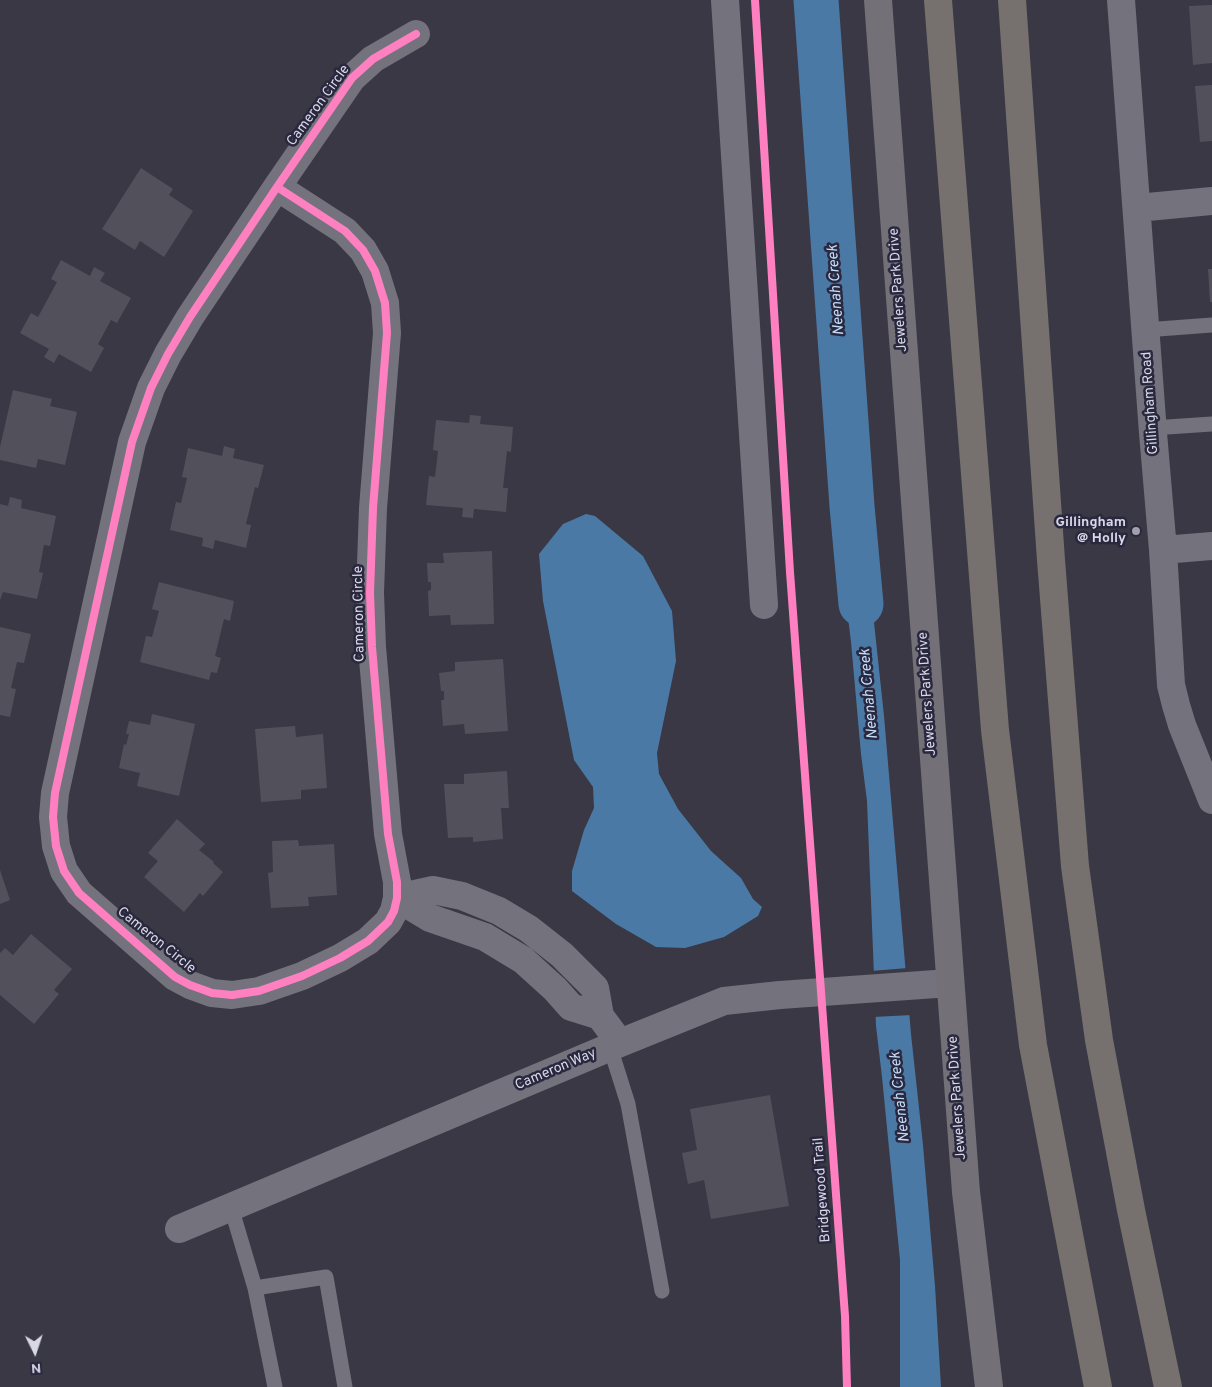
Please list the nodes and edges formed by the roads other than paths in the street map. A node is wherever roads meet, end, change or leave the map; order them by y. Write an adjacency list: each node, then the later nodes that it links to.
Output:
1 (726, 0): 16 (street)
2 (878, 0): 19 (street, Jewelers Park Drive)
3 (938, 0): 28 (highway)
4 (1012, 0): 29 (highway)
5 (1120, 0): 9 (street, Gillingham Road)
6 (416, 34): 7 (street, Cameron Circle)
7 (277, 187): 18 (street, Cameron Circle); 18 (street, Cameron Circle)
8 (1212, 201): 9 (street)
9 (1137, 208): 11 (street, Gillingham Road)
10 (1212, 325): 11 (lane)
11 (1145, 330): 13 (street, Gillingham Road)
12 (1212, 424): 13 (lane)
13 (1152, 428): 15 (street, Gillingham Road)
14 (1212, 546): 15 (street)
15 (1163, 550): 17 (street, Gillingham Road)
16 (764, 605)
17 (1212, 800)
18 (397, 898): 20 (street)
19 (950, 983): 20 (street, Cameron Way); 27 (street, Jewelers Park Drive)
20 (615, 1045): 21 (street, Cameron Way); 24 (lane)
21 (231, 1207): 22 (street, Cameron Way); 23 (lane)
22 (180, 1229)
23 (255, 1288): 25 (lane); 26 (lane)
24 (662, 1291)
25 (275, 1387)
26 (345, 1387)
27 (989, 1387)
28 (1098, 1387)
29 (1168, 1387)

